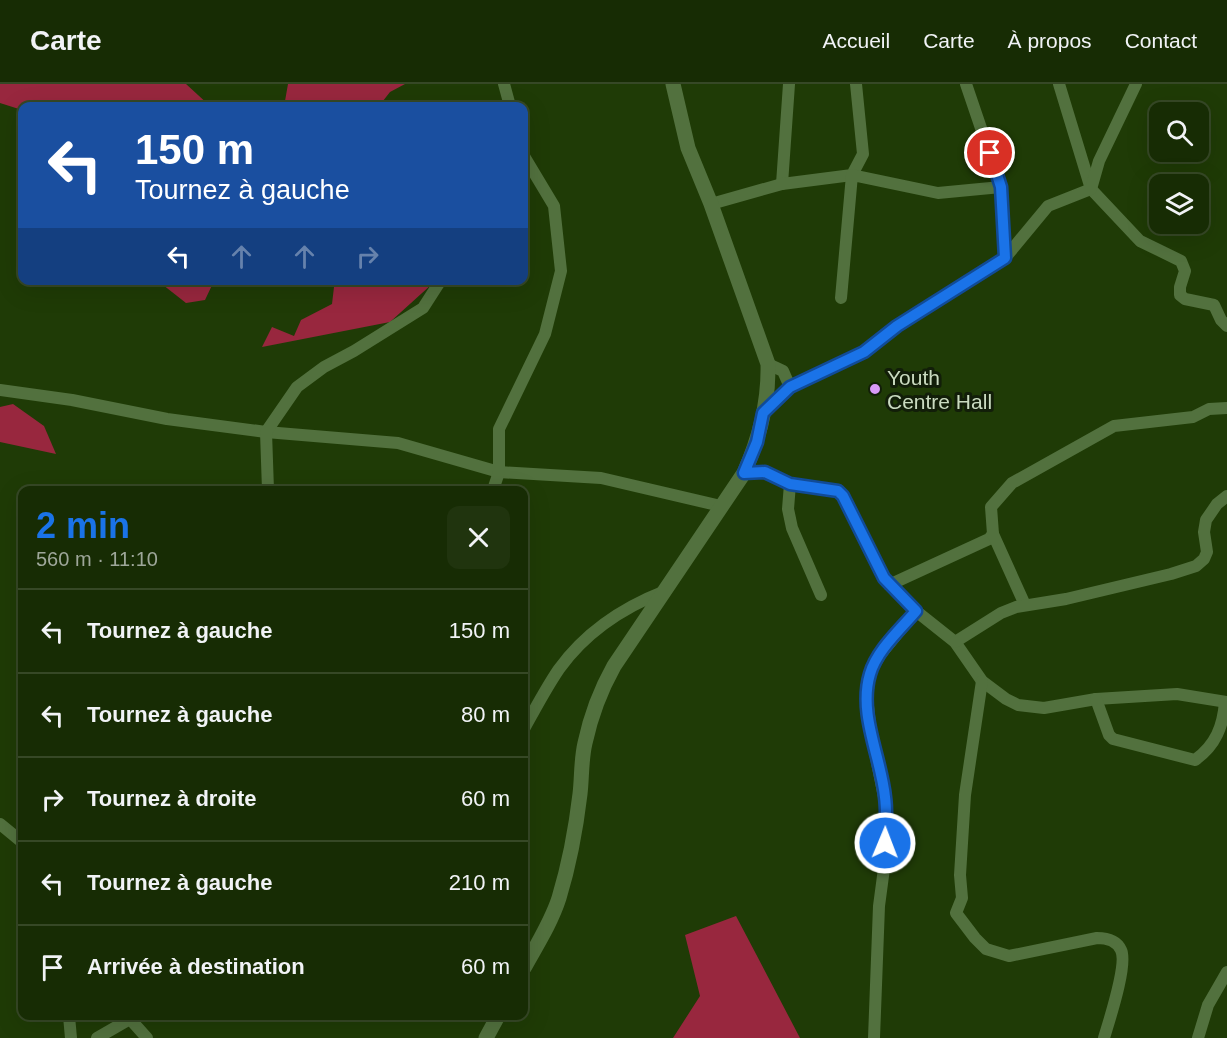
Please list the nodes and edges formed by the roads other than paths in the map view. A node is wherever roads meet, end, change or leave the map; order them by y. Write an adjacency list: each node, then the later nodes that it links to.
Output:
1 (504, 84): 8 (street)
2 (673, 84): 14 (street)
3 (789, 84): 11 (street)
4 (856, 84): 10 (street)
5 (966, 84): 12 (street)
6 (1059, 84): 13 (street)
7 (1136, 84): 13 (street)
8 (509, 102)
9 (528, 163): 25 (street)
10 (852, 174): 11 (street); 12 (street); 17 (street)
11 (782, 184): 14 (street)
12 (1001, 187): 15 (street)
13 (1091, 189): 15 (street); 18 (street)
14 (711, 204): 19 (street)
15 (1005, 258): 20 (street)
16 (438, 285): 24 (street)
17 (841, 298)
18 (1227, 326)
19 (768, 364): 20 (street); 23 (street)
20 (790, 387): 23 (street)
21 (0, 390): 24 (street)
22 (1227, 408): 32 (street)
23 (763, 413): 26 (street)
24 (266, 432): 25 (street); 28 (street)
25 (499, 472): 29 (street); 31 (street)
26 (744, 473): 27 (street); 31 (street)
27 (790, 484): 33 (street); 35 (street)
28 (268, 486)
29 (495, 486)
30 (1227, 496): 36 (street)
31 (721, 506): 34 (street)
32 (993, 534): 33 (street); 36 (street)
33 (890, 585): 37 (street)
34 (665, 591): 42 (street); 45 (street)
35 (821, 595)
36 (1025, 604): 38 (street)
37 (916, 611): 38 (street); 55 (street)
38 (955, 642): 39 (street)
39 (982, 681): 40 (street); 56 (street)
40 (1096, 699): 41 (street); 41 (street)
41 (1226, 702)
42 (528, 722)
43 (0, 824): 44 (street)
44 (18, 839)
45 (528, 960)
46 (1227, 972): 57 (street)
47 (69, 1020): 51 (street)
48 (128, 1020): 52 (street)
49 (135, 1020): 53 (street)
50 (496, 1020): 54 (street)
51 (71, 1038)
52 (97, 1038)
53 (147, 1038)
54 (486, 1038)
55 (874, 1038)
56 (1104, 1038)
57 (1198, 1038)

